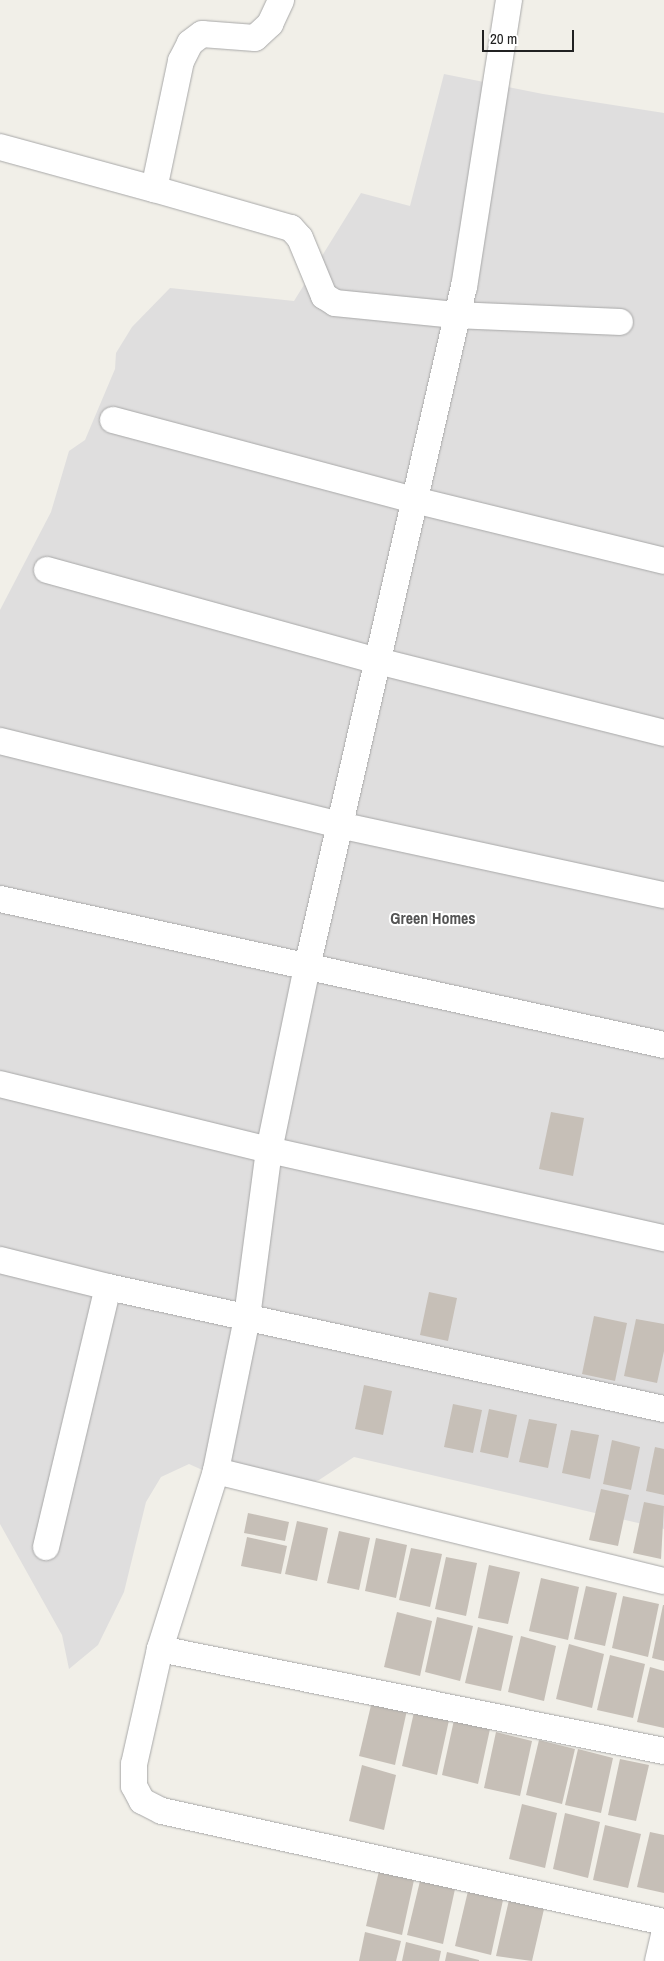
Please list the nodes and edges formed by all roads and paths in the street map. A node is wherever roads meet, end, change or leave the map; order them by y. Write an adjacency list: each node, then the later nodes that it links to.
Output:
1 (280, 0): 4 (street)
2 (509, 0): 5 (street)
3 (0, 147): 4 (street)
4 (154, 188): 5 (street)
5 (455, 315): 6 (street); 8 (street)
6 (620, 322)
7 (113, 420): 8 (street)
8 (414, 500): 9 (street); 11 (street)
9 (664, 561)
10 (47, 570): 11 (street)
11 (378, 661): 12 (street); 14 (street)
12 (664, 733)
13 (0, 742): 14 (street)
14 (339, 825): 15 (street); 17 (street)
15 (664, 894)
16 (0, 899): 17 (street)
17 (307, 967): 18 (street); 20 (street)
18 (664, 1045)
19 (0, 1084): 20 (street)
20 (269, 1150): 21 (street); 24 (street)
21 (664, 1238)
22 (0, 1260): 23 (street)
23 (108, 1287): 24 (street); 27 (street)
24 (247, 1318): 25 (street); 26 (street)
25 (664, 1409)
26 (216, 1471): 28 (street); 29 (street)
27 (46, 1547)
28 (664, 1581)
29 (160, 1648): 30 (street); 31 (street)
30 (664, 1751)
31 (664, 1922)
32 (664, 1934): 33 (street)
33 (658, 1961)

